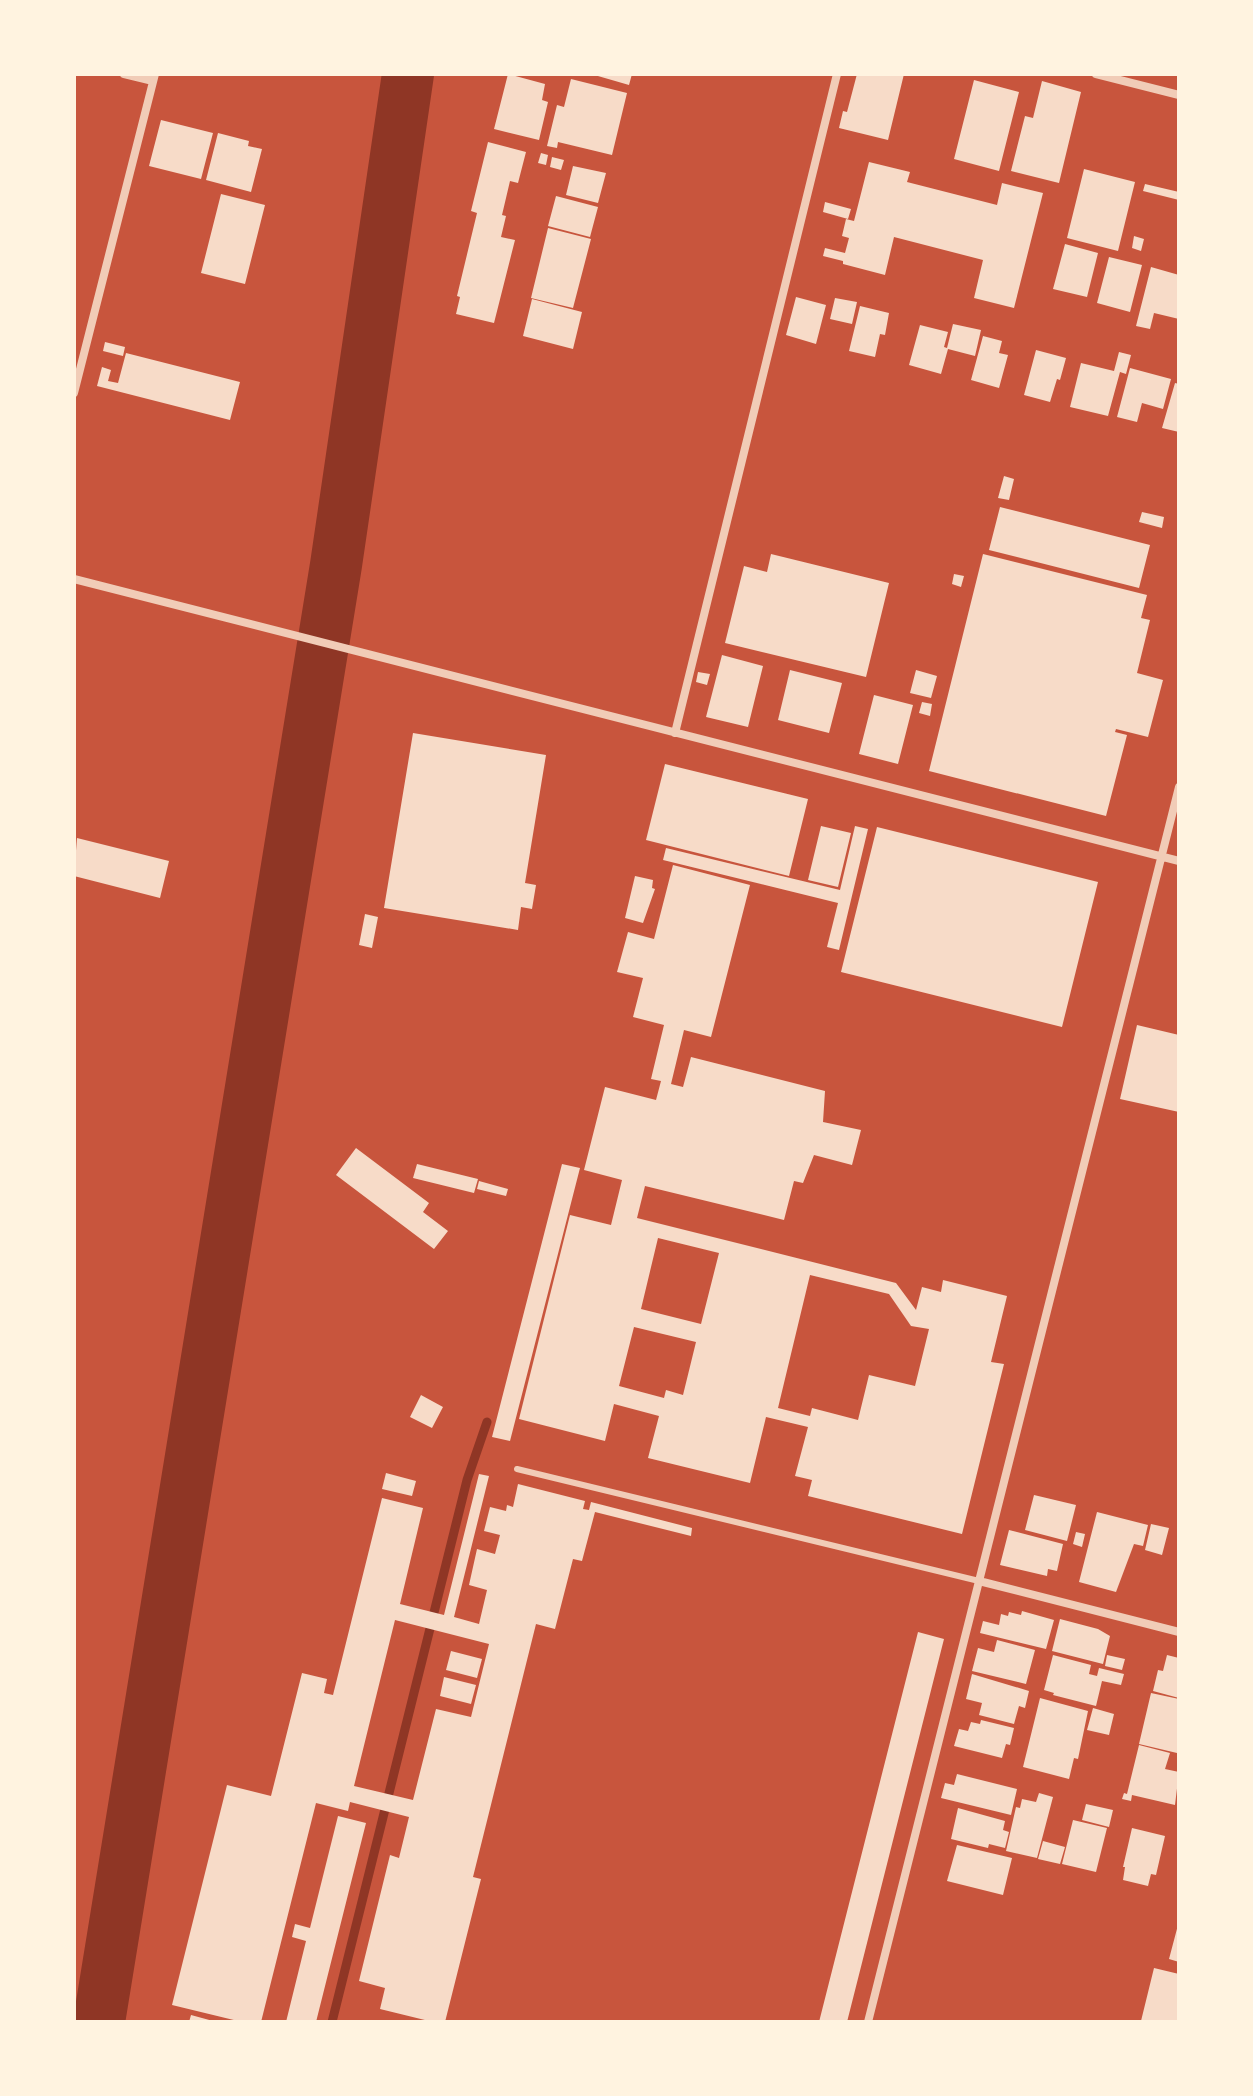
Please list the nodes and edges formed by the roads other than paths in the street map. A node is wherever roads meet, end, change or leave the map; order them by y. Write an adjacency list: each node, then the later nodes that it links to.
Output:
1 (124, 74): 4 (street)
2 (837, 74): 8 (street)
3 (1096, 74): 5 (street)
4 (154, 78): 6 (street)
5 (1179, 95)
6 (74, 393)
7 (74, 579): 8 (street)
8 (675, 733): 10 (street)
9 (1179, 787): 10 (street)
10 (1162, 857): 11 (street); 13 (street)
11 (1179, 861)
12 (517, 1469): 13 (lane)
13 (979, 1581): 14 (street); 15 (street)
14 (1179, 1632)
15 (868, 2022)

